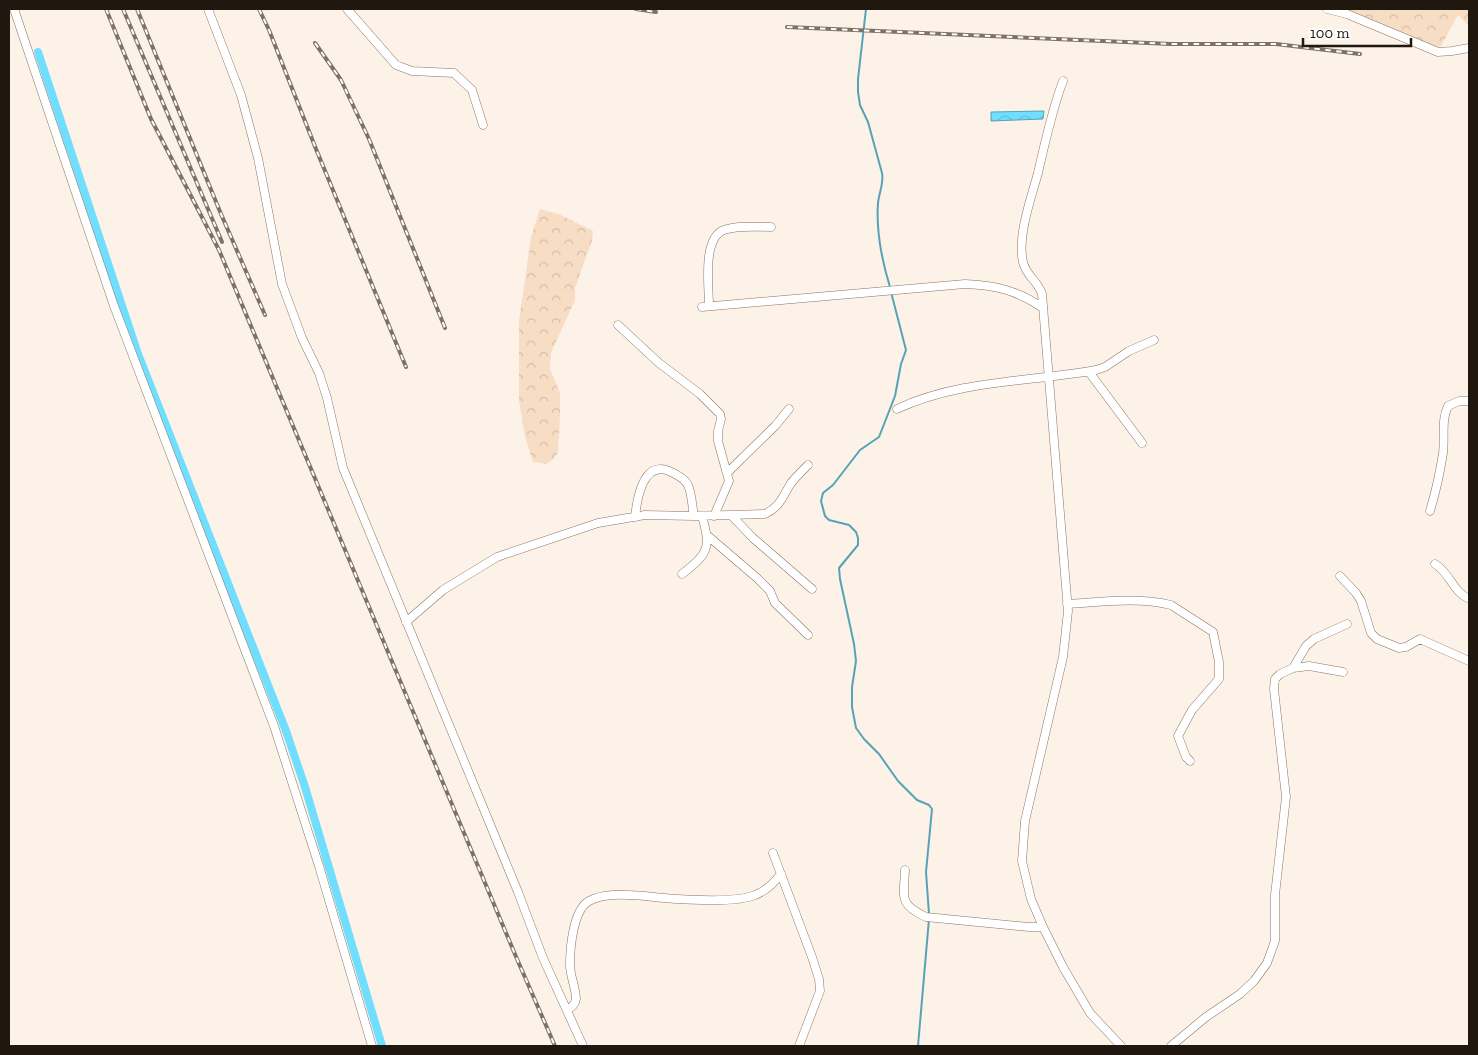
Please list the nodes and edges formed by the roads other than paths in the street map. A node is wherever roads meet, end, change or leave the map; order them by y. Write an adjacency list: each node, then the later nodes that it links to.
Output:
1 (14, 9): 44 (street)
2 (208, 9): 32 (street)
3 (347, 9): 7 (street)
4 (1327, 9): 5 (street)
5 (1469, 48)
6 (1064, 81): 9 (street)
7 (483, 125)
8 (771, 227): 9 (street)
9 (1044, 308): 13 (street)
10 (618, 325): 19 (street)
11 (1154, 340): 12 (street)
12 (1089, 372): 13 (street); 17 (street)
13 (1049, 376): 16 (street); 31 (street)
14 (1469, 401): 20 (street)
15 (789, 409): 19 (street)
16 (897, 409)
17 (1142, 444)
18 (808, 465): 21 (street)
19 (727, 472): 23 (street)
20 (1430, 511)
21 (731, 515): 23 (street); 29 (street)
22 (698, 516): 23 (street); 24 (street); 24 (street); 25 (street)
23 (714, 516)
24 (635, 517): 32 (street)
25 (708, 536): 27 (street); 34 (street)
26 (1435, 564): 30 (street)
27 (682, 574)
28 (1340, 576): 35 (street)
29 (812, 589)
30 (1469, 599)
31 (1068, 604): 38 (street); 42 (street)
32 (406, 622): 43 (street)
33 (1347, 624): 36 (street)
34 (808, 635)
35 (1469, 661)
36 (1293, 668): 37 (street); 48 (street)
37 (1343, 672)
38 (1190, 761)
39 (773, 853): 41 (street)
40 (905, 870): 42 (street)
41 (781, 874): 43 (street); 46 (street)
42 (1043, 927): 47 (street)
43 (567, 1010): 45 (street)
44 (372, 1046)
45 (583, 1046)
46 (799, 1046)
47 (1121, 1046)
48 (1171, 1046)

